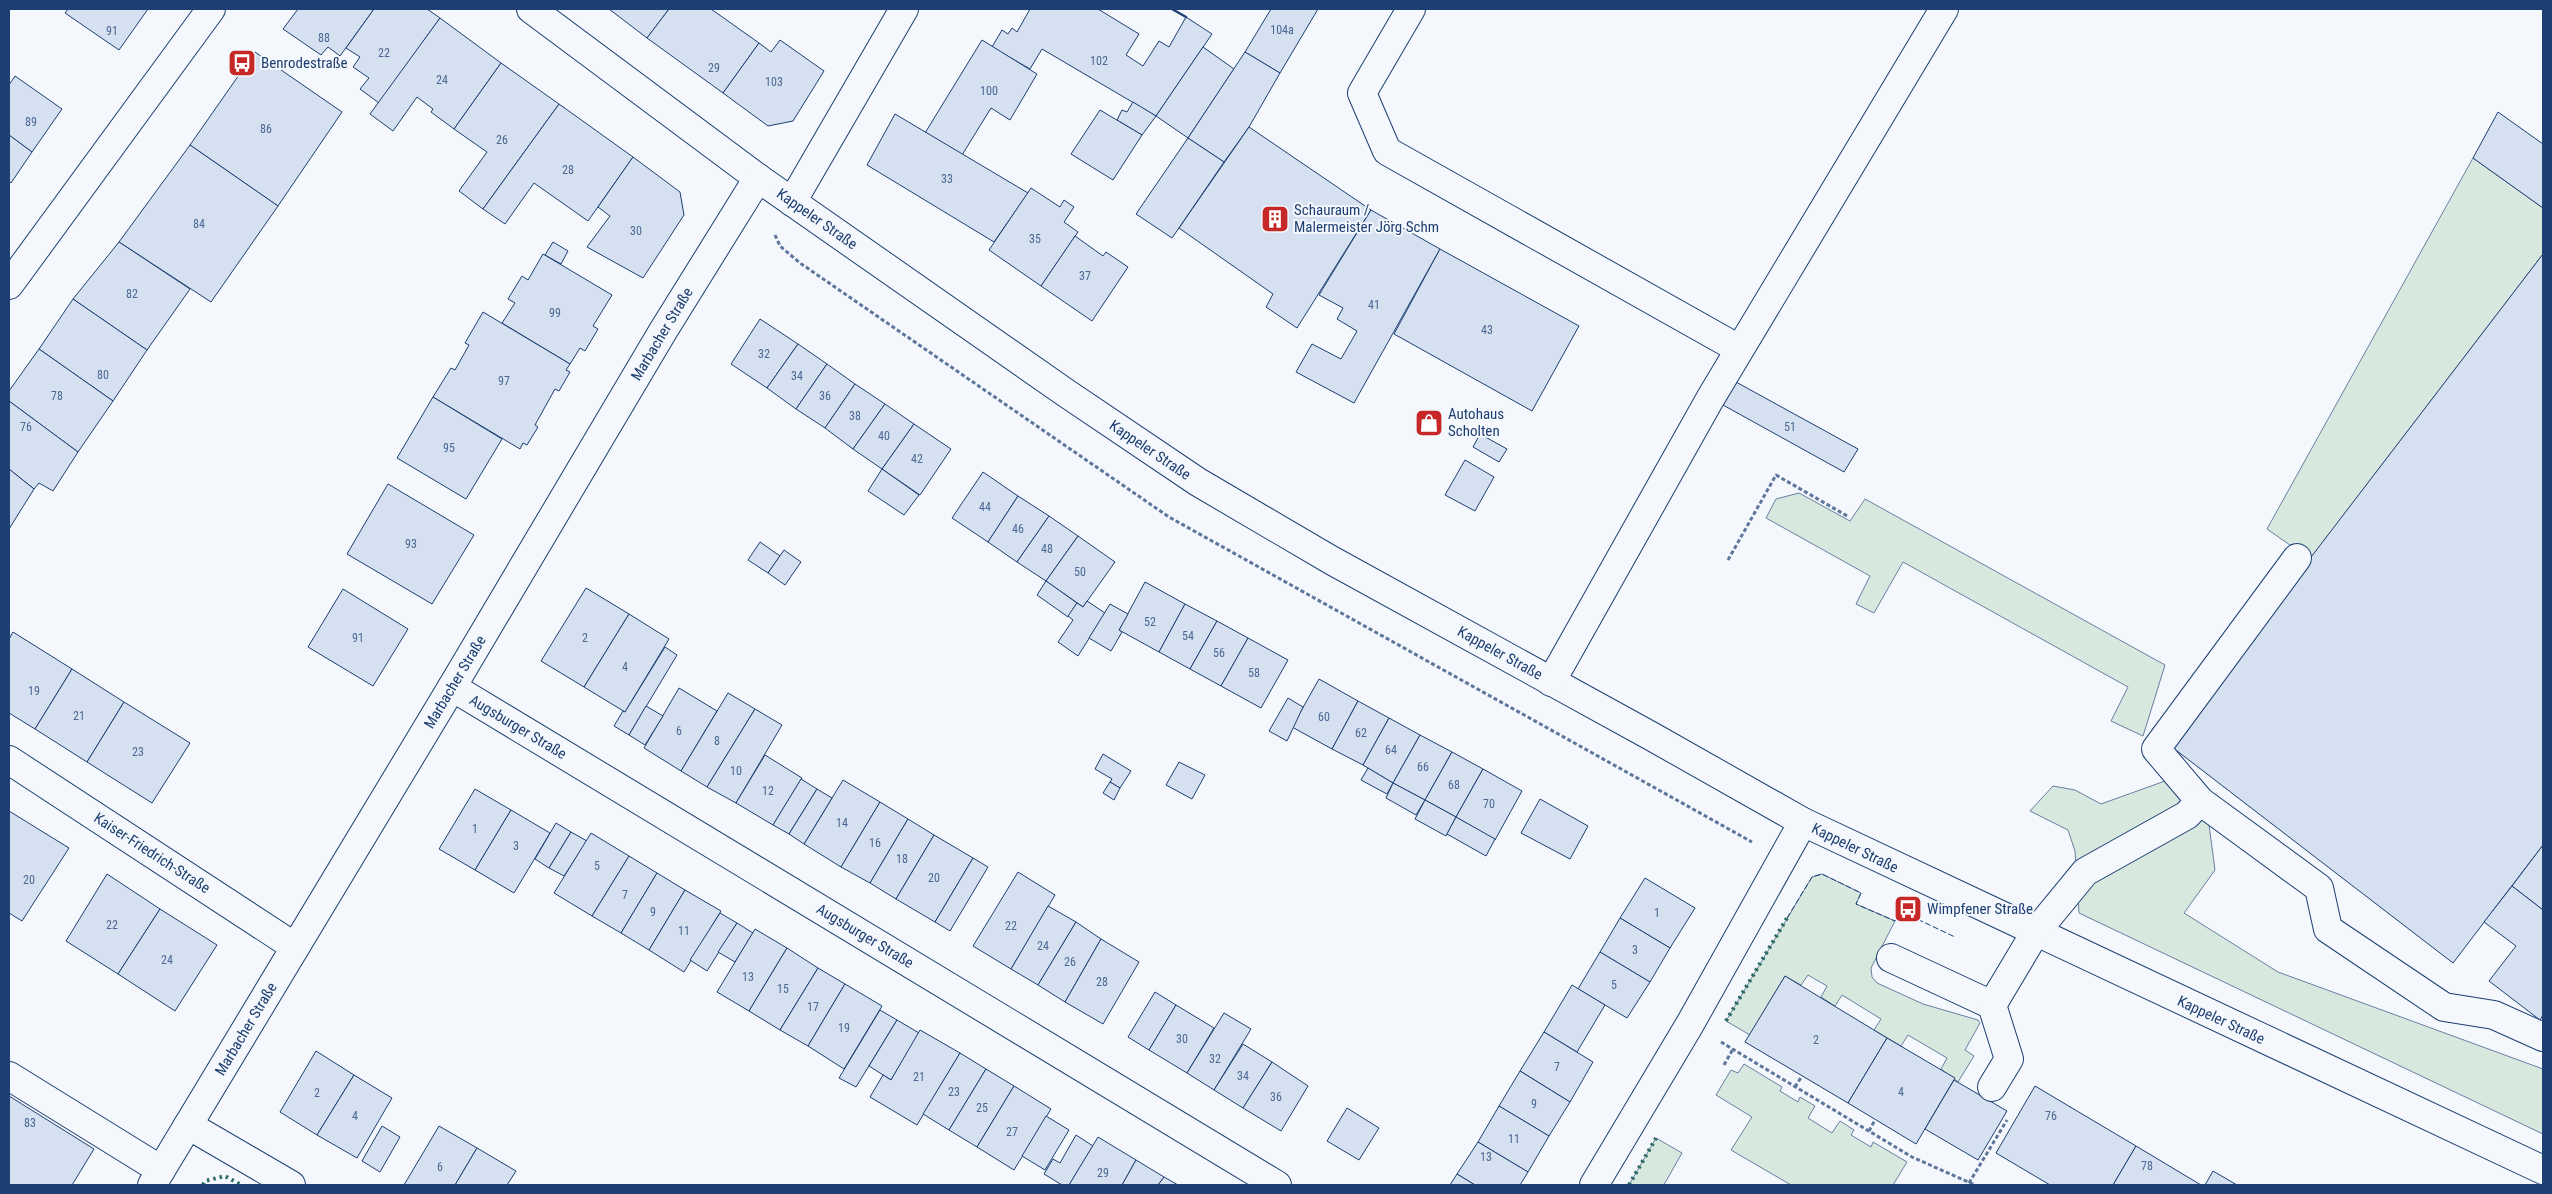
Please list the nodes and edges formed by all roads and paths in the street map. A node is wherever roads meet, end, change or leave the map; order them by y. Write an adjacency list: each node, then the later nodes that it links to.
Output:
1 (211, 9): 8 (street)
2 (531, 9): 6 (street, Kappeler Straße)
3 (904, 9): 7 (street)
4 (1411, 9): 9 (street)
5 (1944, 9): 9 (street)
6 (758, 178): 7 (street, Kappeler Straße); 14 (street, Marbacher Straße)
7 (792, 202): 13 (street, Kappeler Straße)
8 (9, 285)
9 (1739, 349): 13 (street)
10 (1849, 517): 12 (path)
11 (2297, 558): 17 (street)
12 (1728, 560)
13 (1551, 682): 18 (street, Kappeler Straße)
14 (452, 687): 21 (street, Marbacher Straße); 38 (street, Augsburger Straße)
15 (1580, 746): 19 (path)
16 (9, 760): 21 (street, Kaiser-Friedrich-Straße)
17 (2200, 801): 20 (street); 25 (street)
18 (1803, 822): 20 (street, Kappeler Straße); 24 (street)
19 (1756, 844)
20 (2035, 933): 23 (street); 35 (street, Kappeler Straße)
21 (295, 947): 33 (street, Marbacher Straße)
22 (1891, 958): 23 (street)
23 (1992, 1005): 30 (street)
24 (1690, 1024): 26 (path); 39 (street)
25 (2543, 1037)
26 (1733, 1049): 27 (path); 31 (path)
27 (1724, 1065)
28 (9, 1076): 36 (street)
29 (1802, 1076): 31 (path)
30 (1992, 1086)
31 (1795, 1087): 34 (path)
32 (1875, 1120): 34 (path)
33 (188, 1125): 36 (street, Marbacher Straße); 37 (street)
34 (1869, 1131): 40 (path)
35 (2543, 1170)
36 (156, 1178)
37 (291, 1185)
38 (1277, 1185)
39 (1594, 1185)
40 (1975, 1185)

